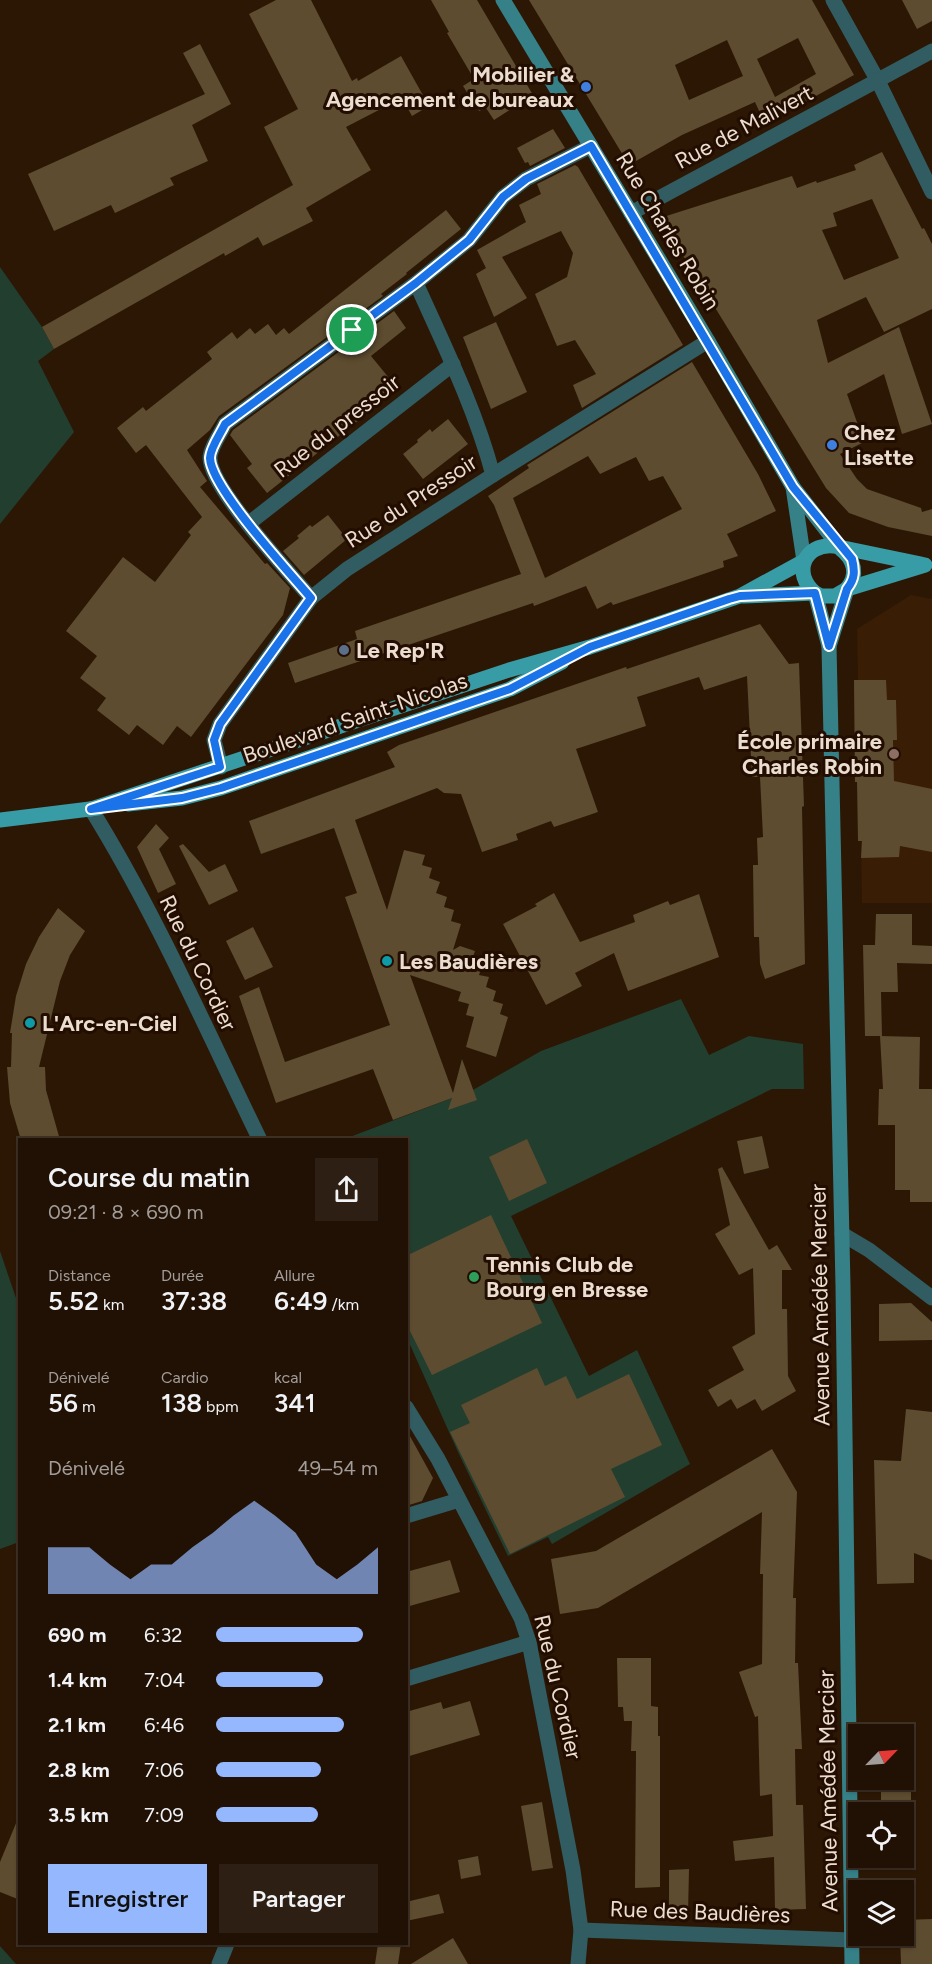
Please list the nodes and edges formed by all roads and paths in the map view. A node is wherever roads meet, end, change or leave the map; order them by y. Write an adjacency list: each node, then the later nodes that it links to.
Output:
1 (503, 0): 5 (main road, Rue Charles Robin)
2 (833, 0): 4 (street)
3 (932, 51): 4 (street, Rue de Malivert)
4 (878, 81): 6 (street); 7 (street, Rue de Malivert)
5 (591, 146): 7 (main road, Rue Charles Robin); 8 (street)
6 (932, 192)
7 (631, 213): 9 (main road, Rue Charles Robin)
8 (416, 283): 10 (street); 13 (street)
9 (708, 342): 11 (street, Rue du Pressoir); 12 (main road, Rue Charles Robin)
10 (453, 364): 11 (street); 13 (street, Rue du pressoir)
11 (493, 475): 20 (street, Rue du Pressoir)
12 (793, 487): 14 (main road); 15 (main road)
13 (248, 524): 20 (street)
14 (841, 549): 15 (main road); 16 (main road); 17 (main road)
15 (804, 561): 18 (main road); 19 (main road)
16 (929, 566): 17 (main road)
17 (847, 589): 18 (main road); 21 (main road)
18 (815, 593): 19 (main road); 21 (main road)
19 (740, 596): 22 (main road, Boulevard Saint-Nicolas)
20 (311, 598): 23 (street, Rue du Pressoir)
21 (829, 646): 27 (main road, Avenue Amédée Mercier)
22 (590, 647): 23 (main road, Boulevard Saint-Nicolas); 24 (main road, Boulevard Saint-Nicolas)
23 (220, 767): 24 (main road, Boulevard Saint-Nicolas)
24 (91, 809): 25 (main road, Boulevard Saint-Nicolas); 26 (street, Rue du Cordier)
25 (0, 820)
26 (259, 1138)
27 (842, 1234): 28 (street); 34 (main road, Avenue Amédée Mercier)
28 (932, 1298)
29 (408, 1410): 30 (street, Rue du Cordier)
30 (459, 1500): 31 (street); 32 (street, Rue du Cordier)
31 (408, 1515)
32 (529, 1642): 33 (street); 35 (street, Rue du Cordier)
33 (408, 1678)
34 (850, 1880)
35 (581, 1930): 36 (street, Rue des Baudières); 38 (street, Rue des Baudières)
36 (848, 1940)
37 (851, 1946): 39 (main road, Avenue Amédée Mercier)
38 (578, 1964)
39 (852, 1964)

